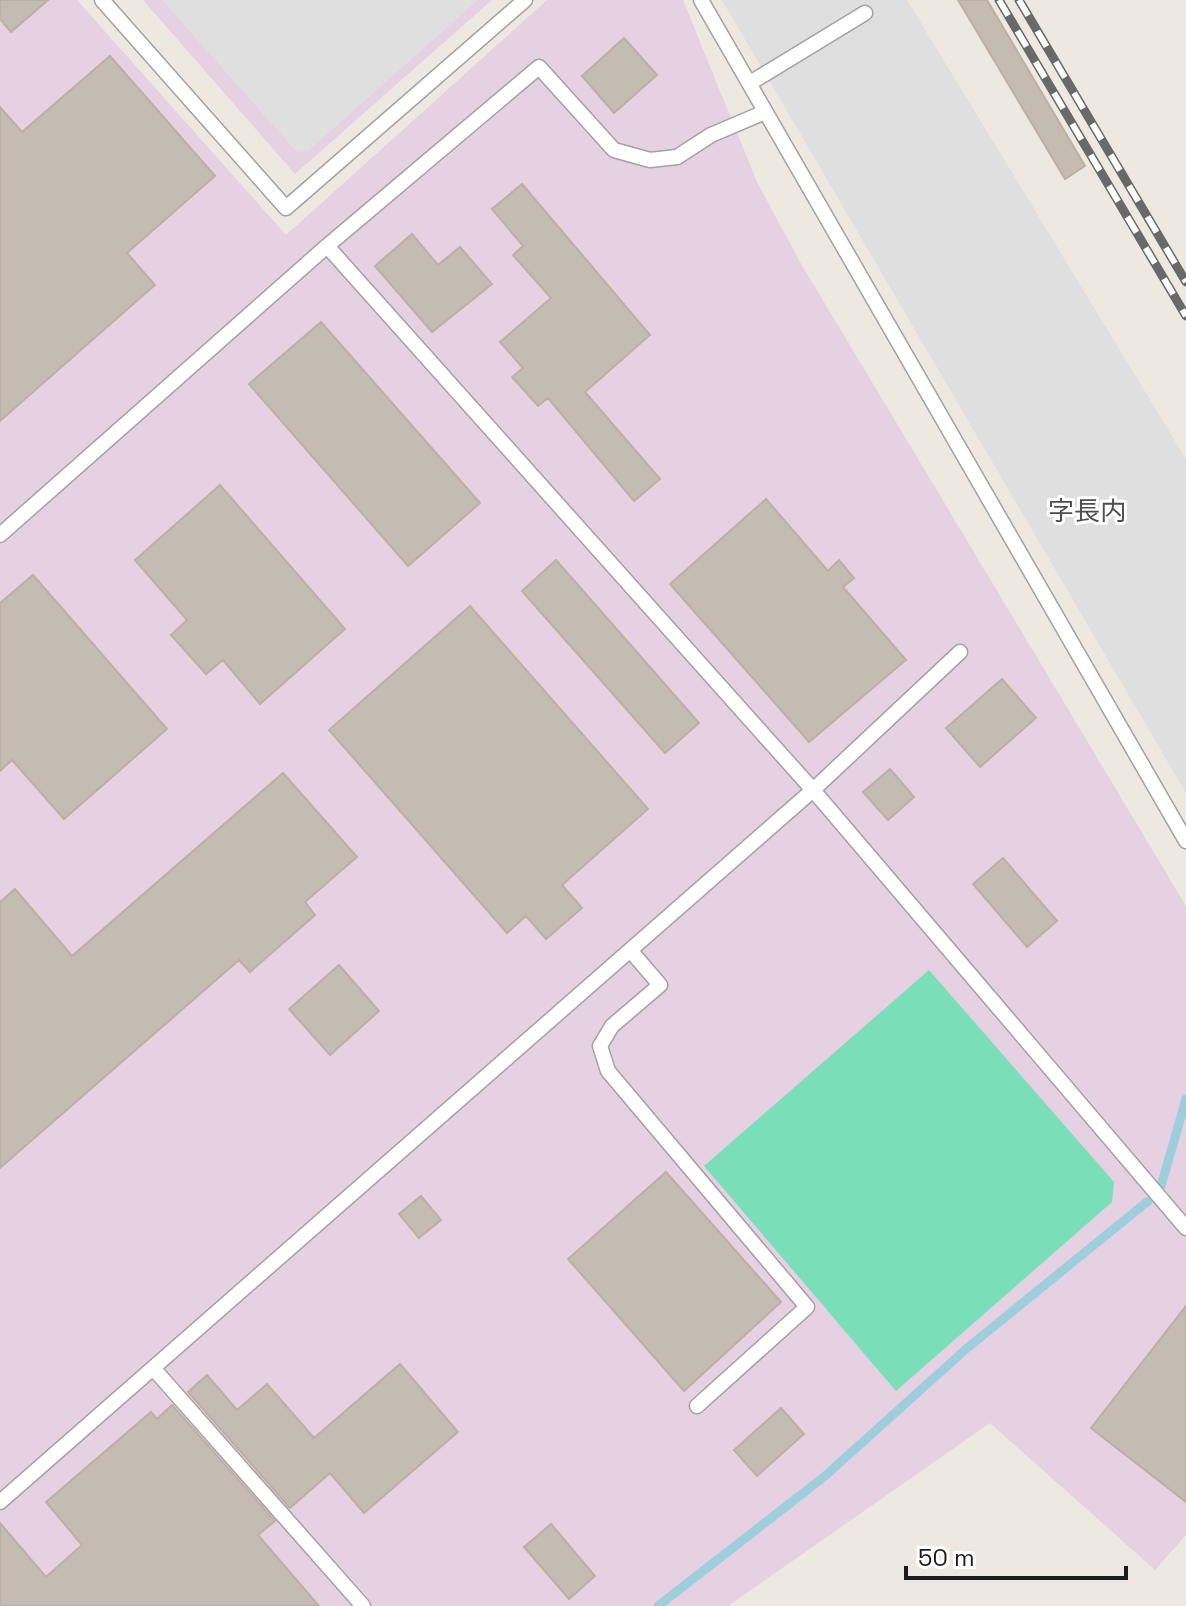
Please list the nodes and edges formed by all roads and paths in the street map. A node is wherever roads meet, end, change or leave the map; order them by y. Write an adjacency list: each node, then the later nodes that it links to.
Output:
1 (102, 0): 2 (lane)
2 (525, 0)
3 (701, 0): 5 (lane)
4 (865, 13): 5 (lane)
5 (750, 83): 6 (lane)
6 (765, 112): 7 (lane); 11 (lane)
7 (327, 246): 8 (lane); 10 (lane)
8 (0, 535)
9 (960, 652): 10 (lane)
10 (813, 790): 12 (lane); 13 (lane)
11 (1186, 841)
12 (630, 950): 14 (lane); 15 (lane)
13 (1186, 1228)
14 (153, 1368): 16 (lane); 17 (lane)
15 (697, 1406)
16 (0, 1502)
17 (363, 1606)

